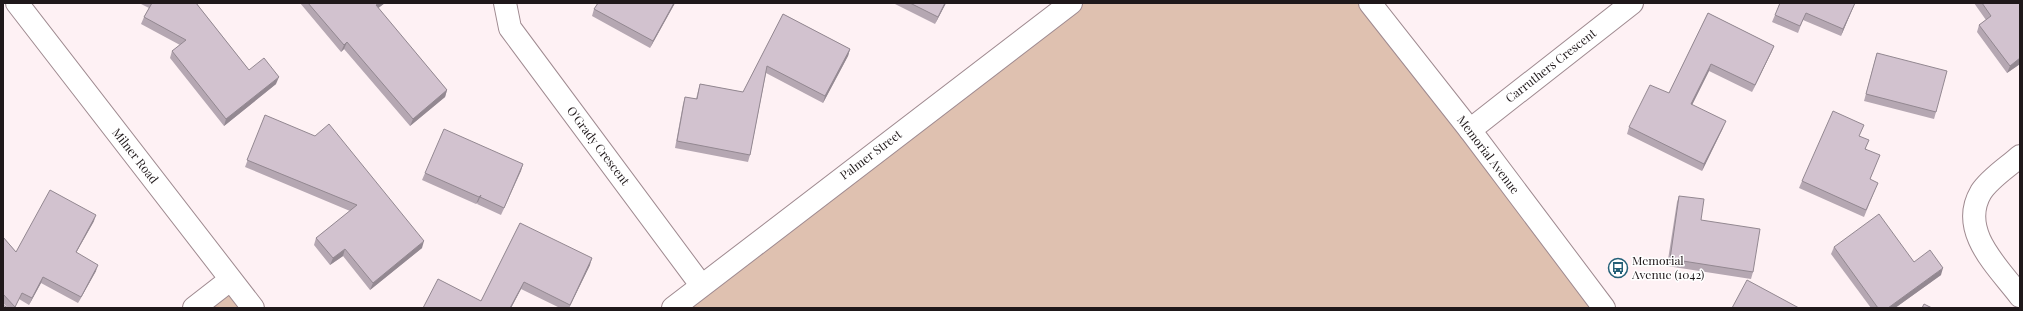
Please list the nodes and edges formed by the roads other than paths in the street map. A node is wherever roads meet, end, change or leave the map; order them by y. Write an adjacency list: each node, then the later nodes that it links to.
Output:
1 (17, 3): 8 (street, Milner Road)
2 (506, 3): 9 (street, O'Grady Crescent)
3 (1071, 3): 9 (street, Palmer Street)
4 (1370, 3): 6 (street, Memorial Avenue)
5 (1632, 3): 6 (street, Carruthers Crescent)
6 (1470, 130): 14 (street, Memorial Avenue)
7 (2020, 156): 10 (street)
8 (230, 280): 11 (street); 12 (street, Milner Road)
9 (701, 285): 13 (street, Palmer Street)
10 (2020, 296)
11 (194, 308)
12 (253, 308)
13 (672, 308)
14 (1604, 308)

